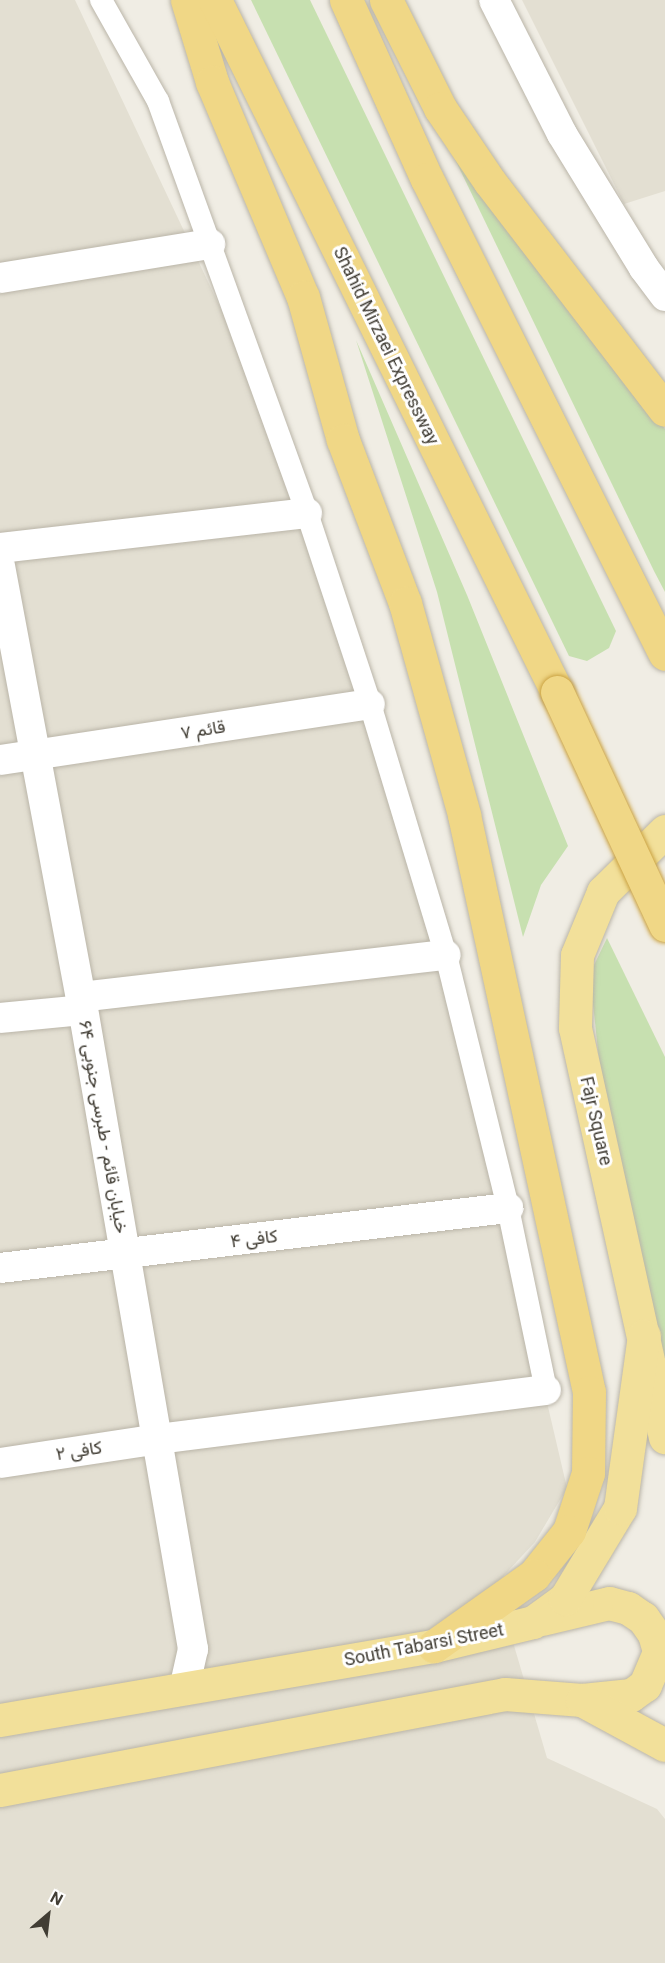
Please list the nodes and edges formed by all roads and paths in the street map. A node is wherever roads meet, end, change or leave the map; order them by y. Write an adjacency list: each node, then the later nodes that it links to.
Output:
1 (101, 0): 7 (street)
2 (187, 0): 32 (highway)
3 (215, 0): 19 (highway, Shahid Mirzaei Expressway, bridge)
4 (346, 0): 14 (highway)
5 (386, 0): 10 (highway)
6 (494, 0): 9 (street)
7 (210, 244): 8 (street); 11 (street)
8 (0, 278)
9 (665, 296)
10 (665, 410)
11 (307, 513): 12 (street); 15 (street)
12 (0, 548)
13 (0, 566): 16 (street, خیابان قائم - طبرسی جنوبی ۶۴)
14 (659, 642)
15 (370, 704): 16 (street, قائم ۷); 20 (street)
16 (36, 756): 17 (street, قائم ۷); 21 (street, خیابان قائم - طبرسی جنوبی ۶۴)
17 (0, 760)
18 (665, 831): 26 (main road, Fajr Square)
19 (665, 925)
20 (446, 955): 21 (street); 23 (street)
21 (82, 1004): 22 (street); 24 (street, خیابان قائم - طبرسی جنوبی ۶۴)
22 (0, 1017)
23 (508, 1208): 24 (street, کافی ۴); 27 (street)
24 (126, 1255): 25 (street, کافی ۴); 29 (street, خیابان قائم - طبرسی جنوبی ۶۴)
25 (0, 1268)
26 (644, 1336): 28 (main road, Fajr Square); 31 (main road, South Tabarsi Street)
27 (546, 1390): 29 (street, کافی ۲)
28 (665, 1437)
29 (158, 1438): 30 (street, کافی ۲); 33 (street, خیابان قائم - طبرسی جنوبی ۶۴)
30 (0, 1463)
31 (533, 1622): 32 (main road, South Tabarsi Street); 34 (main road)
32 (434, 1646): 33 (main road, South Tabarsi Street)
33 (184, 1689): 35 (main road, South Tabarsi Street)
34 (582, 1700): 36 (main road); 37 (main road)
35 (0, 1720)
36 (665, 1745)
37 (0, 1790)

